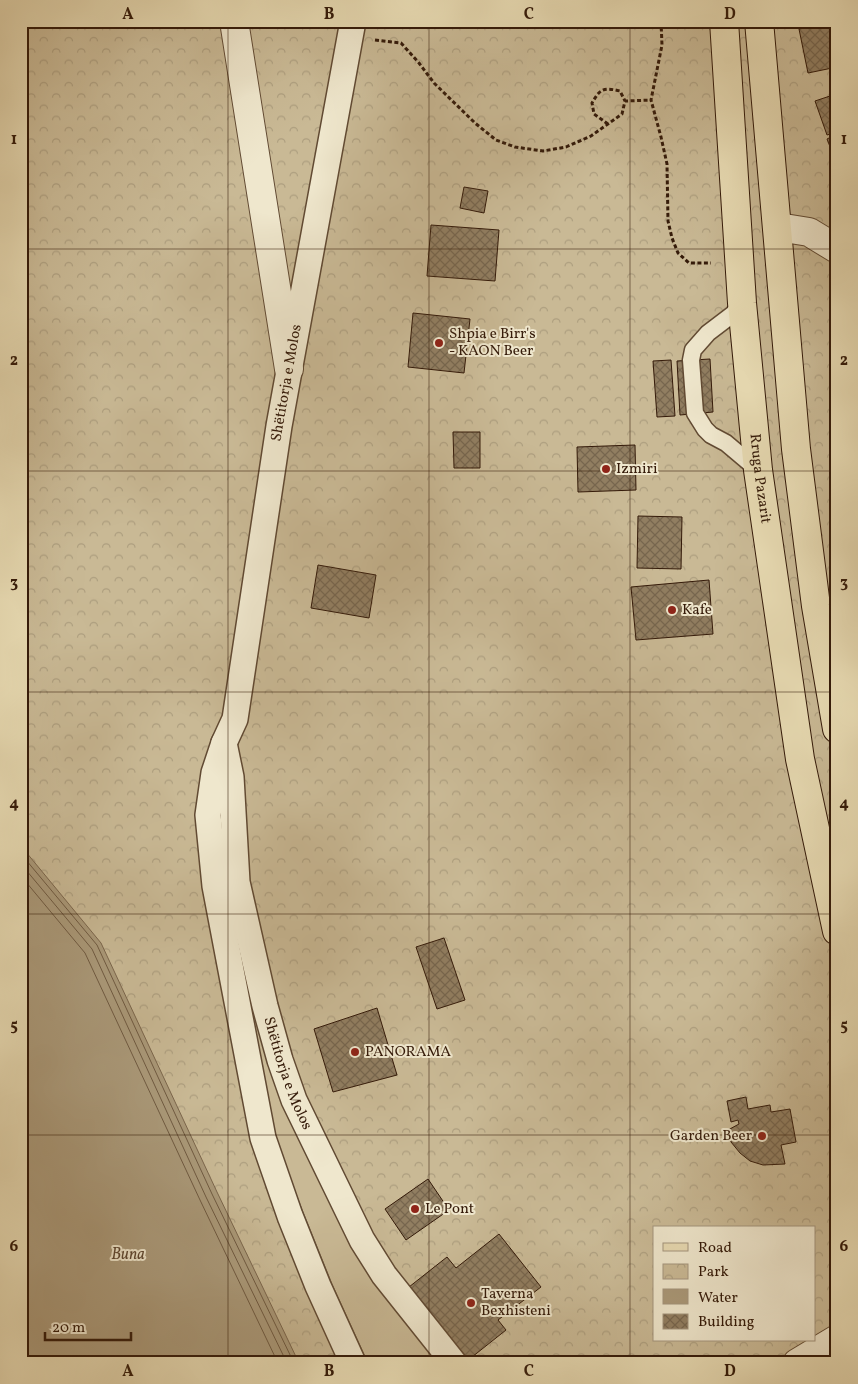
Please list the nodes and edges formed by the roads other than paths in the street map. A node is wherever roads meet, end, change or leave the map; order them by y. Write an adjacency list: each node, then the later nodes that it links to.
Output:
1 (234, 21): 8 (street)
2 (724, 21): 7 (main road, Rruga Pazarit)
3 (759, 21): 5 (main road)
4 (351, 29): 8 (street, Shëtitorja e Molos)
5 (778, 227): 6 (street); 10 (main road)
6 (837, 249)
7 (742, 302): 9 (main road, Rruga Pazarit); 9 (lane)
8 (289, 370): 11 (street, Shëtitorja e Molos)
9 (758, 470): 12 (main road, Rruga Pazarit)
10 (837, 729)
11 (224, 743): 14 (street, Shëtitorja e Molos); 15 (street, Shëtitorja e Molos)
12 (837, 931)
13 (837, 1339): 16 (street)
14 (354, 1363)
15 (454, 1363)
16 (797, 1363)

